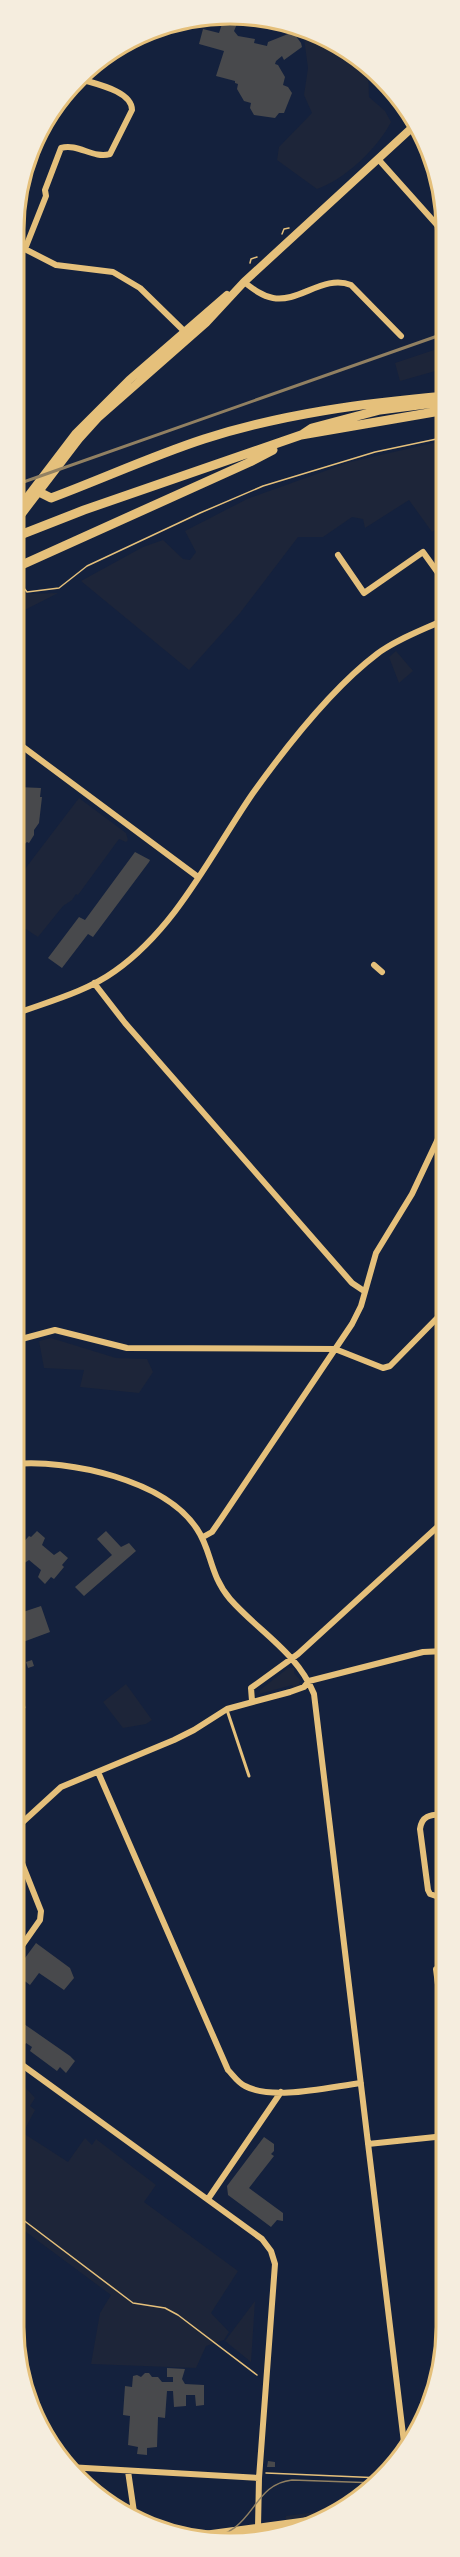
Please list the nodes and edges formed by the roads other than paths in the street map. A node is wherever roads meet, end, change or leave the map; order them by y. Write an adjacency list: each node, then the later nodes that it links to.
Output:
1 (87, 82): 5 (street)
2 (410, 130): 3 (main road)
3 (379, 160): 4 (street); 6 (main road)
4 (436, 224)
5 (25, 249): 7 (street)
6 (244, 282): 7 (main road); 8 (street)
7 (187, 334): 13 (main road); 13 (main road)
8 (401, 336)
9 (436, 397): 13 (main road)
10 (436, 403): 12 (main road)
11 (436, 412): 12 (main road)
12 (298, 436): 16 (main road); 18 (main road)
13 (36, 490): 14 (main road); 15 (main road)
14 (24, 503)
15 (24, 509)
16 (24, 534)
17 (338, 555): 19 (street)
18 (24, 564)
19 (436, 570)
20 (436, 624): 22 (street)
21 (24, 748): 22 (street)
22 (198, 877): 25 (street)
23 (374, 965): 24 (street)
24 (382, 972)
25 (94, 983): 26 (street); 28 (street)
26 (24, 1010)
27 (436, 1145): 28 (street)
28 (364, 1291): 31 (street)
29 (436, 1319): 31 (street)
30 (24, 1338): 31 (street)
31 (335, 1349): 34 (street)
32 (24, 1463): 34 (street)
33 (436, 1528): 36 (street)
34 (202, 1537): 36 (street)
35 (436, 1651): 37 (street)
36 (292, 1658): 37 (street); 38 (street)
37 (309, 1682): 38 (street); 48 (street)
38 (252, 1701): 39 (street)
39 (226, 1709): 40 (street); 41 (lane)
40 (98, 1772): 43 (street); 49 (street)
41 (249, 1776)
42 (436, 1815): 45 (street)
43 (24, 1821)
44 (24, 1868): 46 (street)
45 (436, 1896)
46 (24, 1943)
47 (24, 2066): 52 (street)
48 (361, 2083): 49 (street); 51 (street)
49 (281, 2092): 52 (street)
50 (436, 2137): 51 (street)
51 (368, 2144): 53 (street)
52 (208, 2199): 56 (street)
53 (404, 2437)
54 (79, 2468): 55 (street)
55 (128, 2470): 56 (street); 57 (street)
56 (259, 2476): 59 (street)
57 (133, 2508)
58 (294, 2523): 59 (main road)
59 (258, 2527): 60 (main road)
60 (217, 2533)

